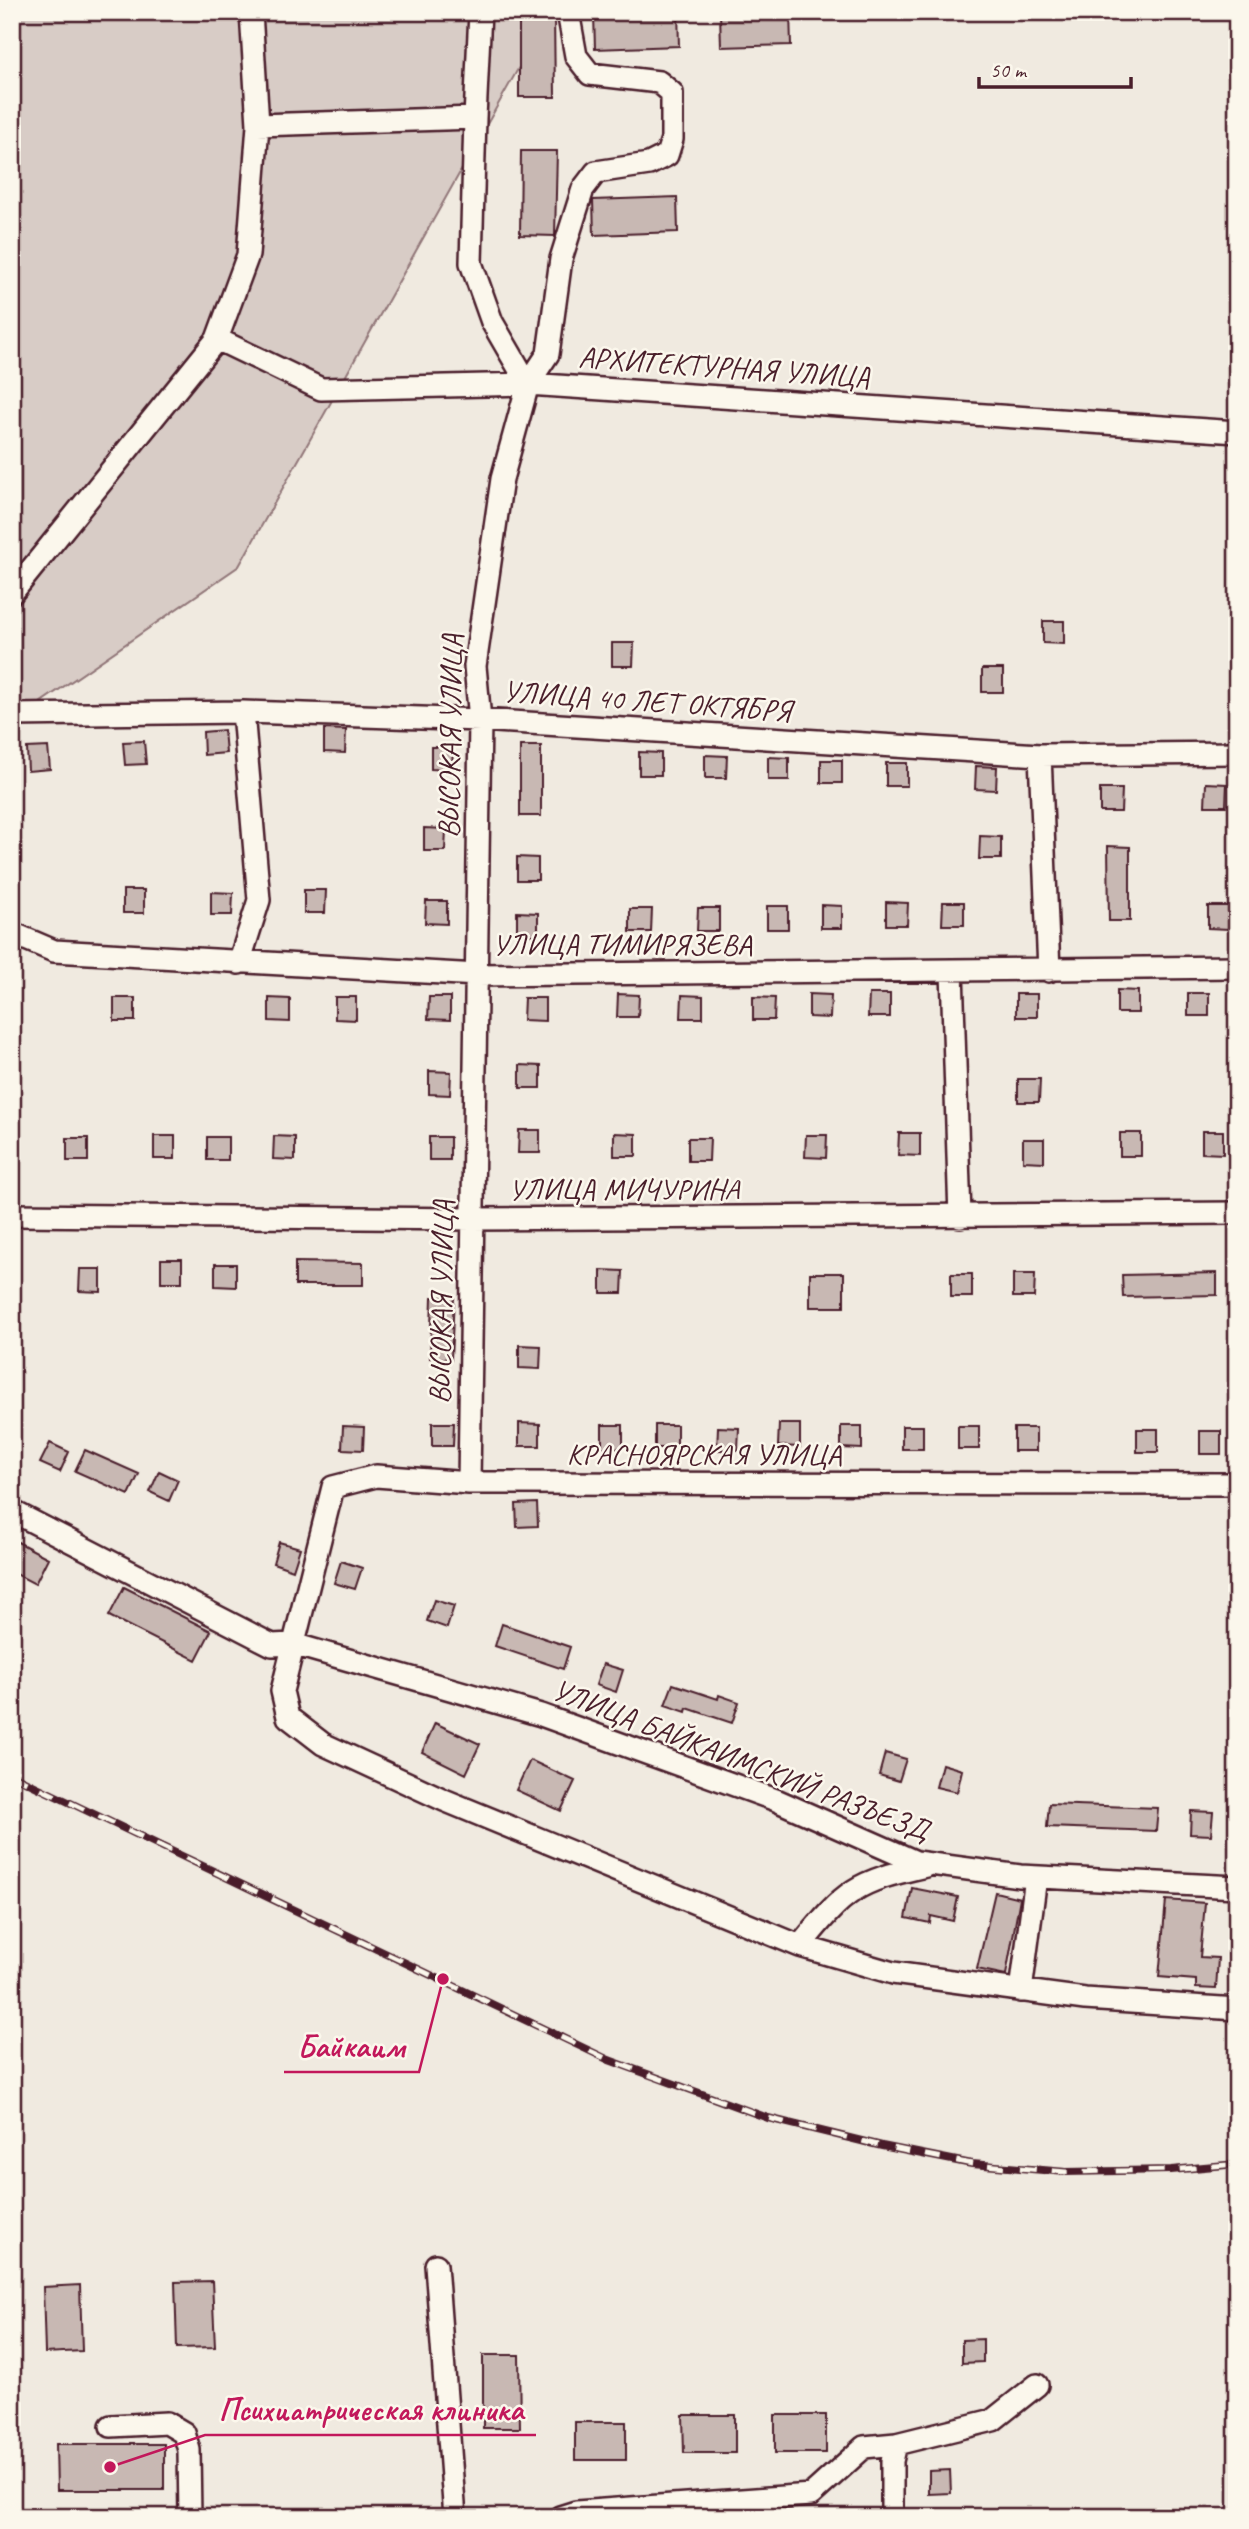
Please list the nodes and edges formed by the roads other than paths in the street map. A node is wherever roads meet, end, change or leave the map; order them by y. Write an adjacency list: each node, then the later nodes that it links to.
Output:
1 (251, 12): 5 (street)
2 (480, 12): 4 (street)
3 (568, 12): 7 (street, ВЫСОКАЯ УЛИЦА)
4 (475, 118): 5 (street); 7 (street)
5 (258, 125): 6 (street)
6 (217, 340): 7 (street, АРХИТЕКТУРНАЯ УЛИЦА); 9 (street)
7 (528, 384): 8 (street, АРХИТЕКТУРНАЯ УЛИЦА); 12 (street, ВЫСОКАЯ УЛИЦА)
8 (1237, 432)
9 (12, 593)
10 (243, 712): 11 (street, УЛИЦА 40 ЛЕТ ОКТЯБРЯ); 12 (street, УЛИЦА 40 ЛЕТ ОКТЯБРЯ); 16 (street)
11 (12, 715)
12 (480, 720): 14 (street, УЛИЦА 40 ЛЕТ ОКТЯБРЯ); 20 (street, ВЫСОКАЯ УЛИЦА)
13 (1237, 753): 14 (street, УЛИЦА 40 ЛЕТ ОКТЯБРЯ)
14 (1040, 755): 19 (street)
15 (12, 933): 16 (street, УЛИЦА ТИМИРЯЗЕВА)
16 (239, 963): 20 (street, УЛИЦА ТИМИРЯЗЕВА)
17 (1237, 968): 19 (street, УЛИЦА ТИМИРЯЗЕВА)
18 (952, 971): 19 (street, УЛИЦА ТИМИРЯЗЕВА); 20 (street, УЛИЦА ТИМИРЯЗЕВА); 23 (street)
19 (1049, 971)
20 (478, 975): 24 (street, ВЫСОКАЯ УЛИЦА)
21 (1237, 1213): 23 (street, УЛИЦА МИЧУРИНА)
22 (12, 1215): 24 (street, УЛИЦА МИЧУРИНА)
23 (960, 1217): 24 (street, УЛИЦА МИЧУРИНА)
24 (472, 1219): 25 (street, ВЫСОКАЯ УЛИЦА)
25 (469, 1483): 26 (street, КРАСНОЯРСКАЯ УЛИЦА); 28 (street, КРАСНОЯРСКАЯ УЛИЦА)
26 (1237, 1484)
27 (12, 1511): 28 (street, УЛИЦА БАЙКАИМСКИЙ РАЗЪЕЗД)
28 (293, 1644): 29 (street, УЛИЦА БАЙКАИМСКИЙ РАЗЪЕЗД); 32 (street)
29 (932, 1864): 30 (street, УЛИЦА БАЙКАИМСКИЙ РАЗЪЕЗД); 32 (street)
30 (1036, 1877): 31 (street, УЛИЦА БАЙКАИМСКИЙ РАЗЪЕЗД); 33 (street)
31 (1237, 1887)
32 (800, 1946): 33 (street)
33 (1021, 1991): 34 (street)
34 (1237, 2009)
35 (436, 2265): 40 (street)
36 (1037, 2385): 38 (street)
37 (111, 2426): 39 (street)
38 (896, 2444): 41 (street); 42 (street)
39 (190, 2517)
40 (454, 2517)
41 (560, 2517)
42 (892, 2517)

